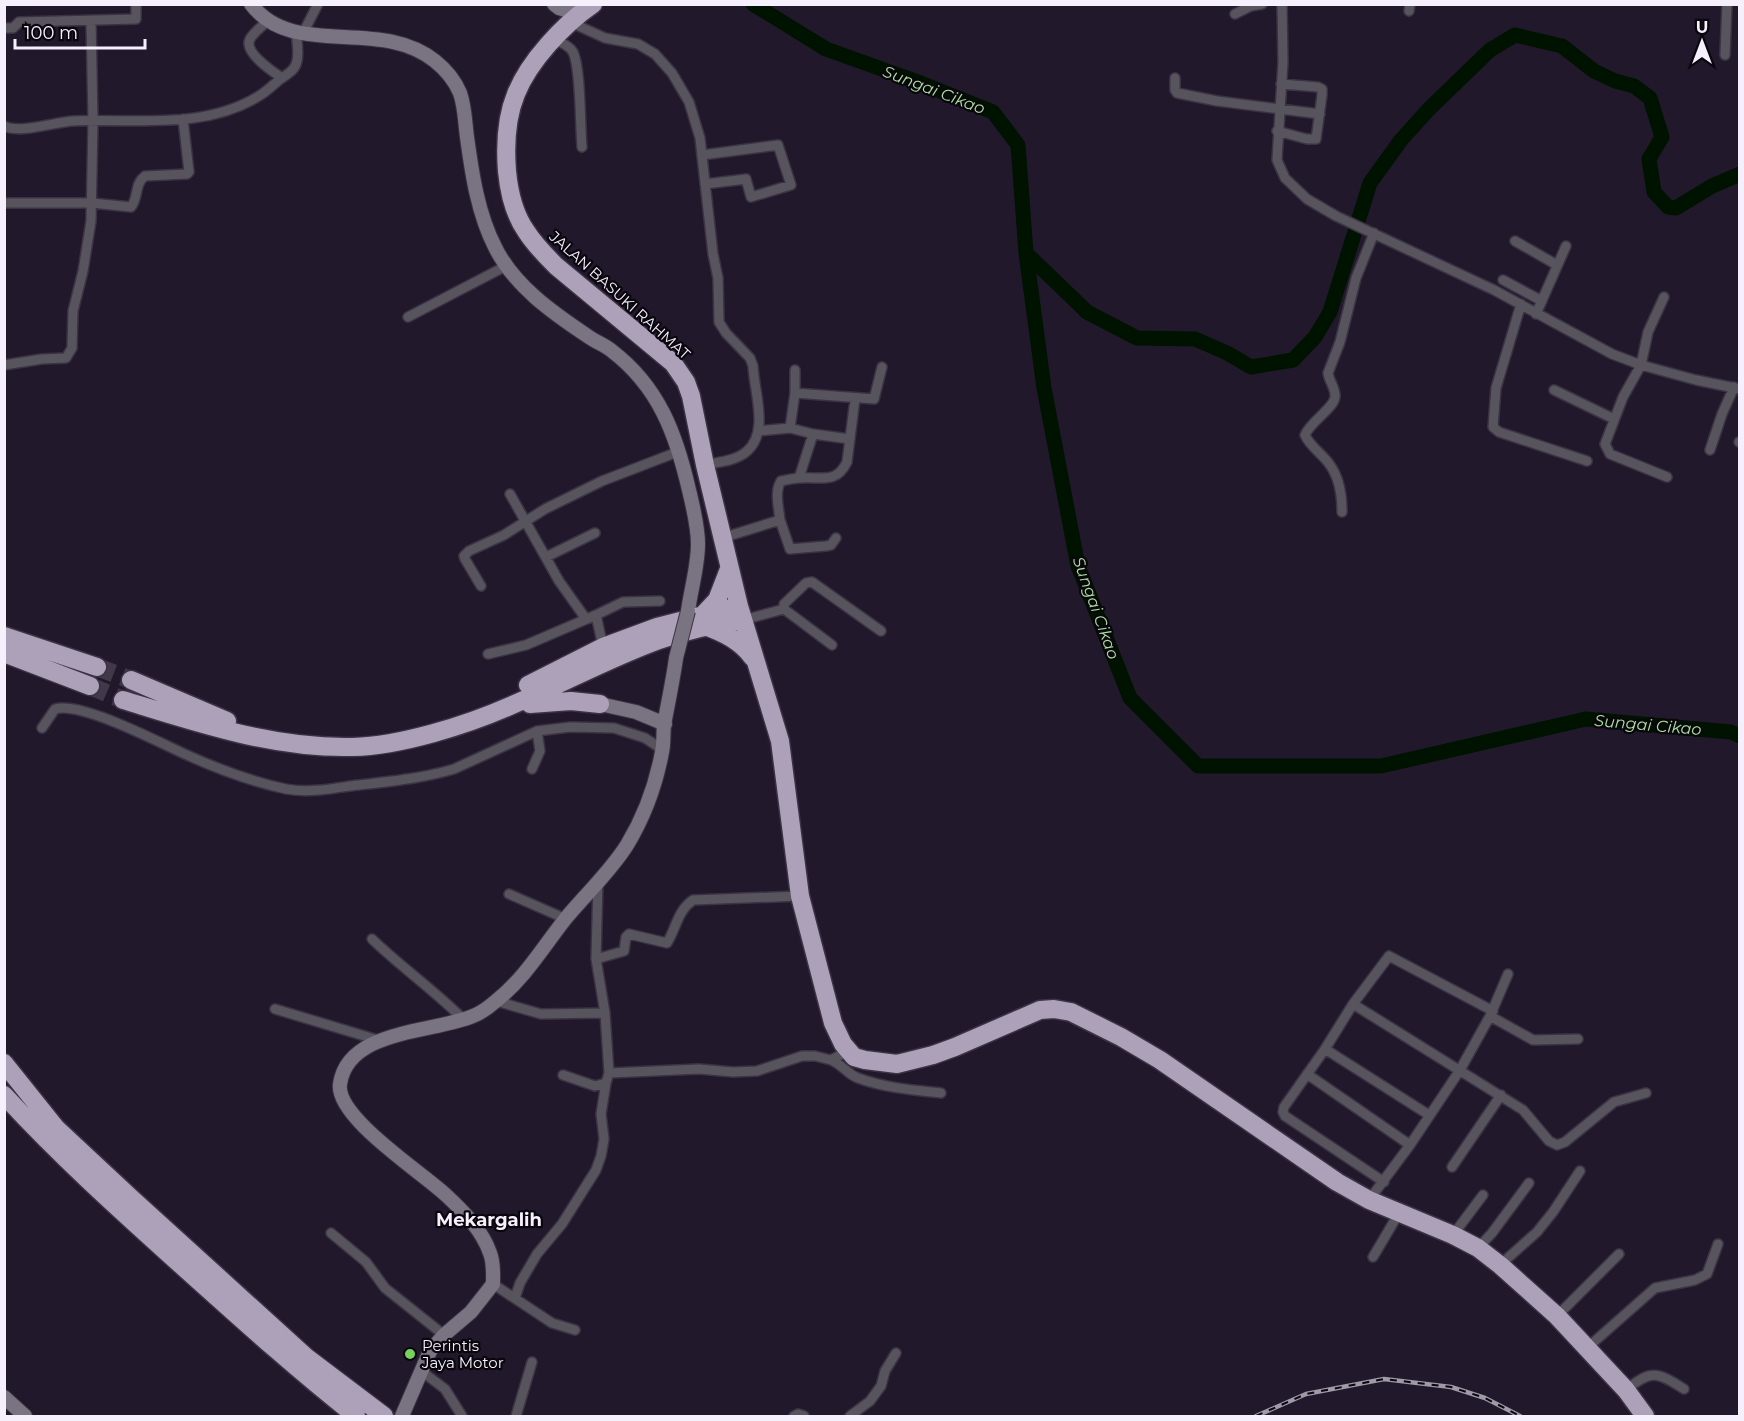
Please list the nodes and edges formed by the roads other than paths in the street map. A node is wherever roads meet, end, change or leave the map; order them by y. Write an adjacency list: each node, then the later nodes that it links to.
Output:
1 (136, 4): 9 (street)
2 (251, 4): 10 (street)
3 (318, 4): 12 (street)
4 (1262, 4): 7 (street)
5 (1282, 4): 16 (street)
6 (1727, 4): 13 (street)
7 (1235, 14)
8 (568, 18): 23 (street); 24 (street); 55 (highway, JALAN BASUKI RAHMAT)
9 (91, 21): 11 (street); 20 (street)
10 (268, 21): 12 (street); 14 (street)
11 (4, 28)
12 (300, 33): 14 (street); 32 (street)
13 (1725, 55)
14 (282, 78): 19 (street)
15 (1175, 78): 17 (street)
16 (1281, 84): 17 (street); 18 (street)
17 (1279, 110): 18 (street); 22 (street)
18 (1320, 114): 22 (street)
19 (183, 119): 20 (street); 27 (street)
20 (93, 121): 21 (street); 27 (street)
21 (4, 126)
22 (1277, 131): 28 (street)
23 (582, 147)
24 (702, 155): 25 (street); 25 (street)
25 (705, 184): 49 (street)
26 (4, 203): 27 (street)
27 (92, 203): 39 (street)
28 (1370, 231): 36 (street); 59 (street)
29 (1515, 241): 31 (street)
30 (1566, 246): 31 (street)
31 (1557, 266): 35 (street)
32 (506, 267): 38 (street); 53 (street)
33 (1503, 280): 35 (street)
34 (1664, 297): 40 (street)
35 (1542, 301): 37 (street)
36 (1521, 304): 37 (street); 54 (street)
37 (1536, 314): 40 (street)
38 (408, 317)
39 (4, 365)
40 (1641, 365): 43 (street); 47 (street)
41 (882, 367): 46 (street)
42 (795, 370): 45 (street)
43 (1737, 388): 52 (street)
44 (1554, 390): 47 (street)
45 (795, 393): 46 (street); 48 (street)
46 (855, 399): 51 (street)
47 (1614, 419): 56 (street)
48 (790, 428): 49 (street); 50 (street)
49 (758, 431): 55 (street)
50 (813, 434): 51 (street); 57 (street)
51 (850, 439): 57 (street)
52 (1710, 450)
53 (680, 451): 61 (street); 72 (street)
54 (1587, 461)
55 (705, 465): 63 (highway, JALAN BASUKI RAHMAT)
56 (1667, 477)
57 (799, 478): 60 (street)
58 (510, 494): 61 (street)
59 (1342, 512)
60 (780, 520): 63 (street); 64 (street)
61 (526, 522): 65 (street); 67 (street)
62 (595, 533): 65 (street)
63 (722, 538): 66 (highway, JALAN BASUKI RAHMAT)
64 (836, 538)
65 (546, 557): 73 (street)
66 (729, 567): 70 (highway, JALAN BASUKI RAHMAT); 72 (highway)
67 (481, 586)
68 (660, 601): 71 (street)
69 (784, 609): 70 (street); 74 (street); 76 (street)
70 (741, 613): 72 (highway); 80 (highway, JALAN BASUKI RAHMAT)
71 (596, 615): 73 (street); 79 (street)
72 (698, 618): 79 (highway); 80 (highway); 87 (street, bridge)
73 (586, 619): 78 (street)
74 (881, 631)
75 (4, 636): 81 (highway)
76 (832, 645)
77 (4, 653): 83 (highway)
78 (488, 654)
79 (604, 655): 82 (highway); 85 (highway); 86 (highway)
80 (755, 662): 94 (highway, JALAN BASUKI RAHMAT)
81 (97, 668)
82 (132, 680)
83 (90, 686)
84 (123, 700): 86 (highway)
85 (600, 704): 86 (highway); 87 (street)
86 (507, 708)
87 (664, 724): 90 (street)
88 (42, 728): 89 (street)
89 (537, 731): 90 (street); 91 (street)
90 (663, 750): 92 (street)
91 (532, 769)
92 (598, 882): 95 (street); 97 (street)
93 (509, 894): 95 (street)
94 (800, 896): 97 (street); 108 (highway, JALAN BASUKI RAHMAT)
95 (566, 919): 99 (street)
96 (372, 939): 104 (street)
97 (596, 959): 102 (street)
98 (1508, 974): 103 (street)
99 (496, 1001): 102 (street); 104 (street)
100 (1353, 1004): 103 (street); 107 (street); 111 (street)
101 (275, 1009): 106 (street)
102 (605, 1013): 112 (street)
103 (1492, 1014): 105 (street); 111 (street)
104 (463, 1019): 106 (street)
105 (1578, 1039)
106 (378, 1040): 136 (street)
107 (1325, 1049): 113 (street); 120 (street)
108 (848, 1051): 109 (street); 127 (highway)
109 (831, 1060): 112 (street); 116 (street)
110 (4, 1063): 150 (highway)
111 (1460, 1070): 119 (street); 120 (street)
112 (609, 1073): 115 (street)
113 (1307, 1074): 121 (street); 124 (street)
114 (563, 1075): 115 (street)
115 (606, 1083): 137 (street)
116 (941, 1093)
117 (1646, 1093): 119 (street)
118 (4, 1095): 149 (highway)
119 (1501, 1095): 122 (street)
120 (1429, 1115): 121 (street)
121 (1410, 1145): 124 (street)
122 (1452, 1167)
123 (1580, 1172): 135 (street)
124 (1384, 1182): 127 (street)
125 (1529, 1183): 132 (street)
126 (1484, 1195): 130 (street)
127 (1369, 1200): 128 (highway)
128 (1399, 1213): 130 (highway); 134 (street)
129 (331, 1233): 140 (street)
130 (1453, 1235): 132 (highway)
131 (1718, 1244): 141 (street)
132 (1478, 1248): 135 (highway)
133 (1619, 1254): 138 (street)
134 (1373, 1257)
135 (1500, 1265): 138 (highway)
136 (493, 1284): 137 (street); 140 (street)
137 (514, 1298): 139 (street)
138 (1557, 1316): 141 (highway)
139 (575, 1330)
140 (444, 1335): 144 (street)
141 (1587, 1348): 146 (highway)
142 (896, 1353): 156 (street)
143 (532, 1362): 153 (street)
144 (420, 1370): 151 (street); 152 (street)
145 (1684, 1389): 146 (street)
146 (1626, 1390): 157 (highway)
147 (4, 1397): 148 (street)
148 (25, 1416)
149 (356, 1416)
150 (384, 1416)
151 (402, 1416)
152 (462, 1416)
153 (516, 1416)
154 (794, 1416): 155 (street)
155 (804, 1416)
156 (850, 1416)
157 (1645, 1416)

